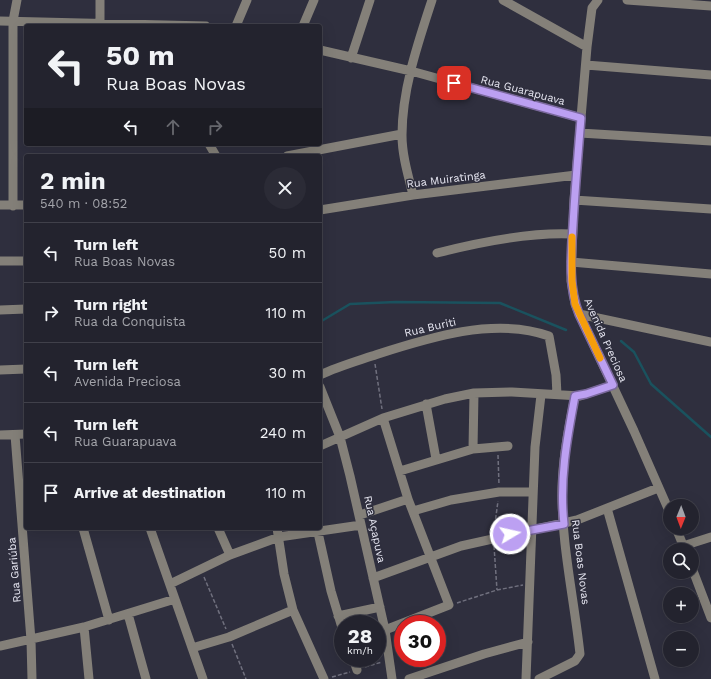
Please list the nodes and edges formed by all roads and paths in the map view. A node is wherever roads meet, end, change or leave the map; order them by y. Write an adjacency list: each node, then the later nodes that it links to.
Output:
1 (17, 0): 12 (street)
2 (100, 0): 14 (street)
3 (247, 0): 15 (street)
4 (314, 0): 16 (street)
5 (370, 0): 19 (street)
6 (432, 0): 21 (street)
7 (503, 0): 17 (street)
8 (598, 0): 17 (street, Avenida Preciosa)
9 (627, 0): 10 (street)
10 (711, 6)
11 (0, 21): 12 (street)
12 (13, 21): 13 (street); 33 (street)
13 (82, 24): 14 (street)
14 (100, 24)
15 (237, 24)
16 (305, 24)
17 (588, 47): 20 (street, Avenida Preciosa)
18 (322, 51): 19 (street, Rua Guarapuava)
19 (350, 58): 21 (street, Rua Guarapuava)
20 (586, 65): 22 (street); 23 (street, Avenida Preciosa)
21 (411, 71): 23 (street, Rua Guarapuava); 25 (street)
22 (711, 75)
23 (581, 118): 24 (street, Avenida Preciosa)
24 (580, 133): 26 (street); 28 (street, Avenida Preciosa)
25 (402, 134): 27 (street); 29 (street)
26 (711, 141)
27 (297, 154)
28 (576, 175): 29 (street, Rua Muiratinga); 30 (street, Avenida Preciosa)
29 (413, 195): 35 (street, Rua Muiratinga)
30 (574, 200): 34 (street); 36 (street, Avenida Preciosa)
31 (24, 205): 33 (street)
32 (0, 206): 33 (street)
33 (13, 206)
34 (711, 209)
35 (322, 210)
36 (572, 234): 37 (street); 40 (street, Avenida Preciosa)
37 (437, 253)
38 (0, 261): 39 (street)
39 (24, 262)
40 (571, 262): 41 (street); 44 (street, Avenida Preciosa)
41 (711, 274)
42 (24, 309): 43 (street)
43 (0, 310)
44 (579, 314): 45 (street); 50 (street, Avenida Preciosa)
45 (711, 342)
46 (374, 356): 49 (street, Rua Buriti); 54 (street, Rua Buriti); 57 (path)
47 (24, 369): 48 (street)
48 (0, 370)
49 (322, 374)
50 (613, 385): 55 (street); 68 (street, Avenida Preciosa)
51 (322, 392): 61 (street, Rua Açapuva)
52 (474, 393): 53 (street); 56 (street); 65 (street)
53 (541, 395): 54 (street); 70 (street)
54 (557, 395): 55 (street)
55 (575, 396): 76 (street, Rua Boas Novas)
56 (426, 404): 57 (street); 66 (street)
57 (383, 418): 61 (street); 67 (street)
58 (24, 434): 60 (street)
59 (0, 435): 60 (street)
60 (15, 435): 108 (street, Rua Gariúba)
61 (340, 437): 62 (street); 75 (street, Rua Açapuva)
62 (322, 445)
63 (508, 446): 64 (street)
64 (498, 447): 65 (street); 69 (path)
65 (473, 449): 66 (street)
66 (436, 459): 67 (street)
67 (400, 471): 71 (street)
68 (658, 488): 72 (street, Avenida Preciosa); 73 (street)
69 (499, 492): 70 (street); 74 (street)
70 (533, 492): 83 (street)
71 (408, 499): 74 (street); 75 (street)
72 (663, 499)
73 (607, 508): 76 (street); 124 (street)
74 (413, 511): 88 (street)
75 (360, 515): 77 (street, Rua Açapuva)
76 (564, 524): 83 (street); 123 (street, Rua Boas Novas)
77 (361, 525): 82 (street); 90 (street, Rua Açapuva)
78 (84, 530): 103 (street)
79 (151, 530): 92 (street)
80 (219, 530): 87 (street)
81 (318, 530): 84 (street); 99 (street)
82 (322, 530)
83 (533, 531): 88 (street); 93 (street)
84 (278, 533): 87 (street); 97 (street)
85 (711, 537): 86 (street)
86 (696, 543)
87 (230, 555): 89 (street)
88 (430, 558): 90 (street); 95 (street)
89 (201, 570): 92 (street); 106 (path)
90 (373, 578): 96 (street, Rua Açapuva)
91 (696, 579): 102 (street)
92 (170, 584): 94 (street)
93 (530, 584): 95 (path); 109 (street)
94 (174, 599): 98 (street); 111 (street)
95 (449, 605): 105 (street)
96 (380, 607): 100 (street); 101 (street, Rua Açapuva)
97 (293, 610): 106 (street); 119 (street)
98 (128, 614): 103 (street); 116 (street)
99 (338, 615)
100 (343, 615)
101 (382, 615)
102 (711, 618)
103 (109, 620): 104 (street)
104 (84, 627): 108 (street); 115 (street)
105 (386, 630)
106 (229, 637): 111 (street); 118 (path)
107 (386, 637): 120 (street, Rua Açapuva)
108 (31, 640): 110 (street); 114 (street, Rua Gariúba)
109 (528, 642): 121 (street); 122 (street)
110 (0, 646)
111 (192, 648): 117 (street)
112 (356, 667): 113 (street)
113 (357, 670)
114 (32, 679)
115 (89, 679)
116 (146, 679)
117 (203, 679)
118 (246, 679)
119 (324, 679)
120 (392, 679)
121 (409, 679)
122 (526, 679)
123 (539, 679)
124 (655, 679)

